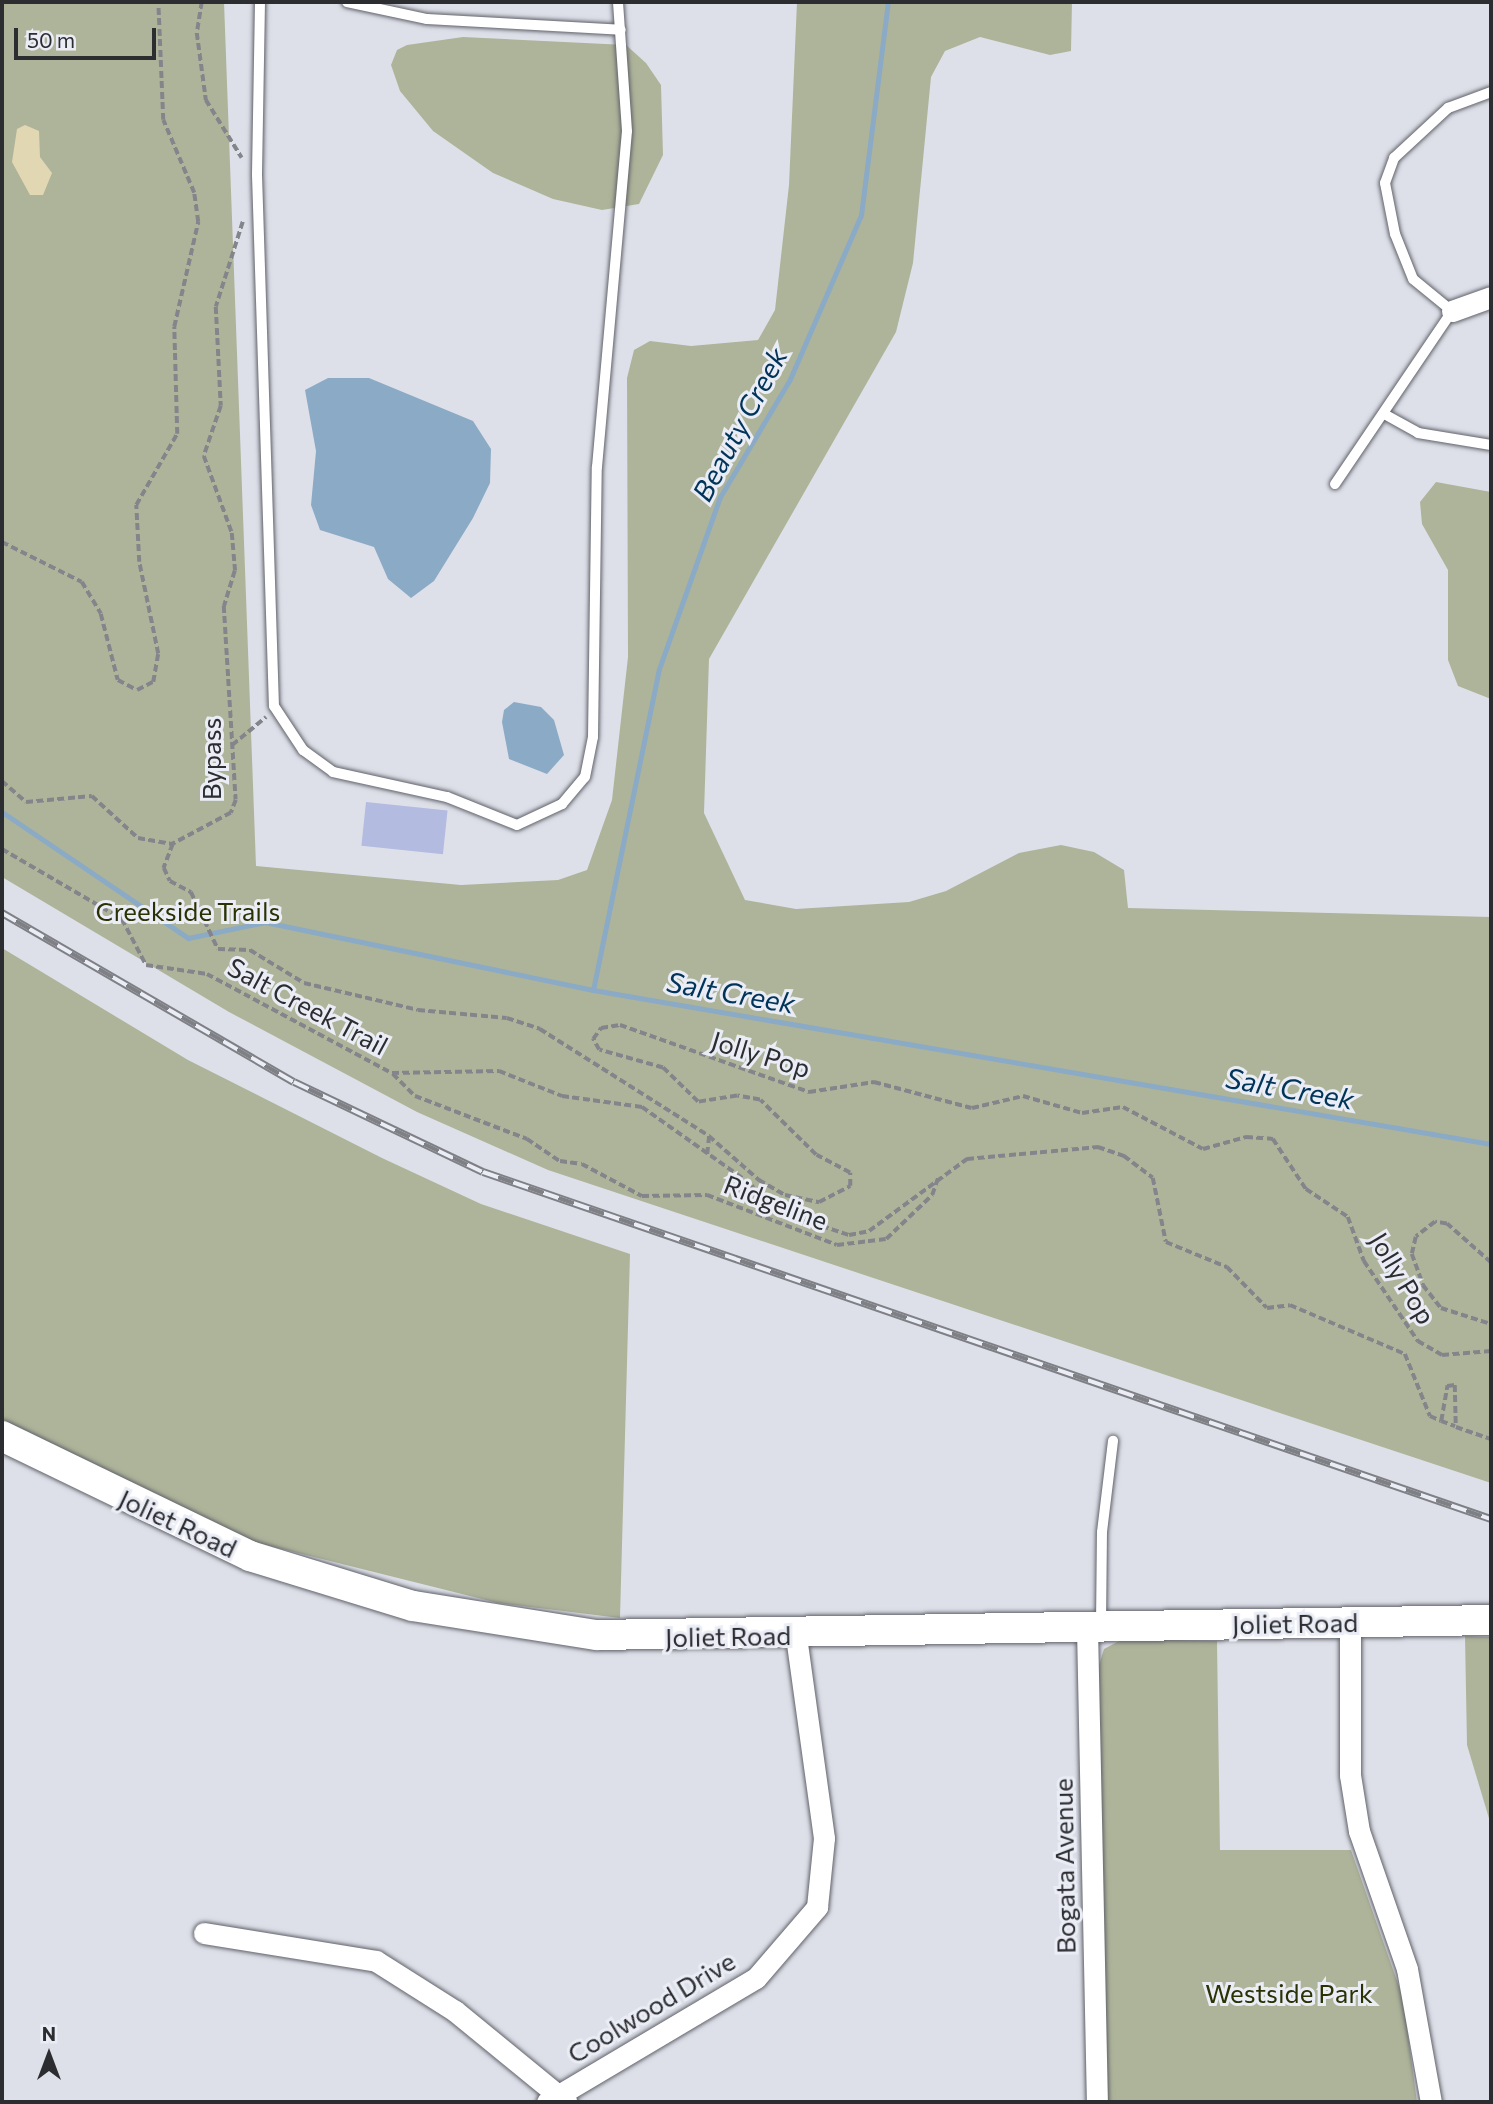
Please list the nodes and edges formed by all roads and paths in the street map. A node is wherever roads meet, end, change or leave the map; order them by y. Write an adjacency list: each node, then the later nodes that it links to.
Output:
1 (158, 2): 15 (path)
2 (202, 2): 8 (path)
3 (261, 2): 16 (lane)
4 (347, 2): 6 (lane)
5 (618, 2): 6 (lane)
6 (621, 30): 16 (lane)
7 (1491, 92): 11 (lane)
8 (243, 163)
9 (244, 214): 17 (path, Bypass)
10 (1491, 297): 11 (street)
11 (1452, 311): 12 (lane)
12 (1386, 415): 13 (lane); 14 (lane)
13 (1491, 445)
14 (1335, 484)
15 (2, 542)
16 (274, 706): 17 (path)
17 (232, 745): 19 (path, Bypass)
18 (2, 781): 19 (path)
19 (173, 844): 22 (path)
20 (2, 849): 21 (path, Salt Creek Trail)
21 (392, 1073): 23 (path, Salt Creek Trail); 24 (path, Ridgeline)
22 (709, 1136): 23 (path); 27 (path, Jolly Pop)
23 (707, 1154): 24 (path, Jolly Pop)
24 (938, 1178): 28 (path, Jolly Pop)
25 (1491, 1263): 26 (path, Jolly Pop)
26 (1491, 1324)
27 (1491, 1351)
28 (1441, 1421): 29 (path); 29 (path)
29 (1456, 1427): 31 (path)
30 (2, 1436): 36 (main road, Joliet Road)
31 (1491, 1439)
32 (1113, 1441): 35 (lane)
33 (1491, 1620): 34 (main road, Joliet Road)
34 (1350, 1622): 35 (main road, Joliet Road); 40 (street)
35 (1094, 1628): 36 (main road, Joliet Road); 39 (street, Bogata Avenue)
36 (796, 1635): 38 (street, Coolwood Drive)
37 (204, 1933): 38 (street)
38 (557, 2100)
39 (1097, 2102)
40 (1431, 2102)

